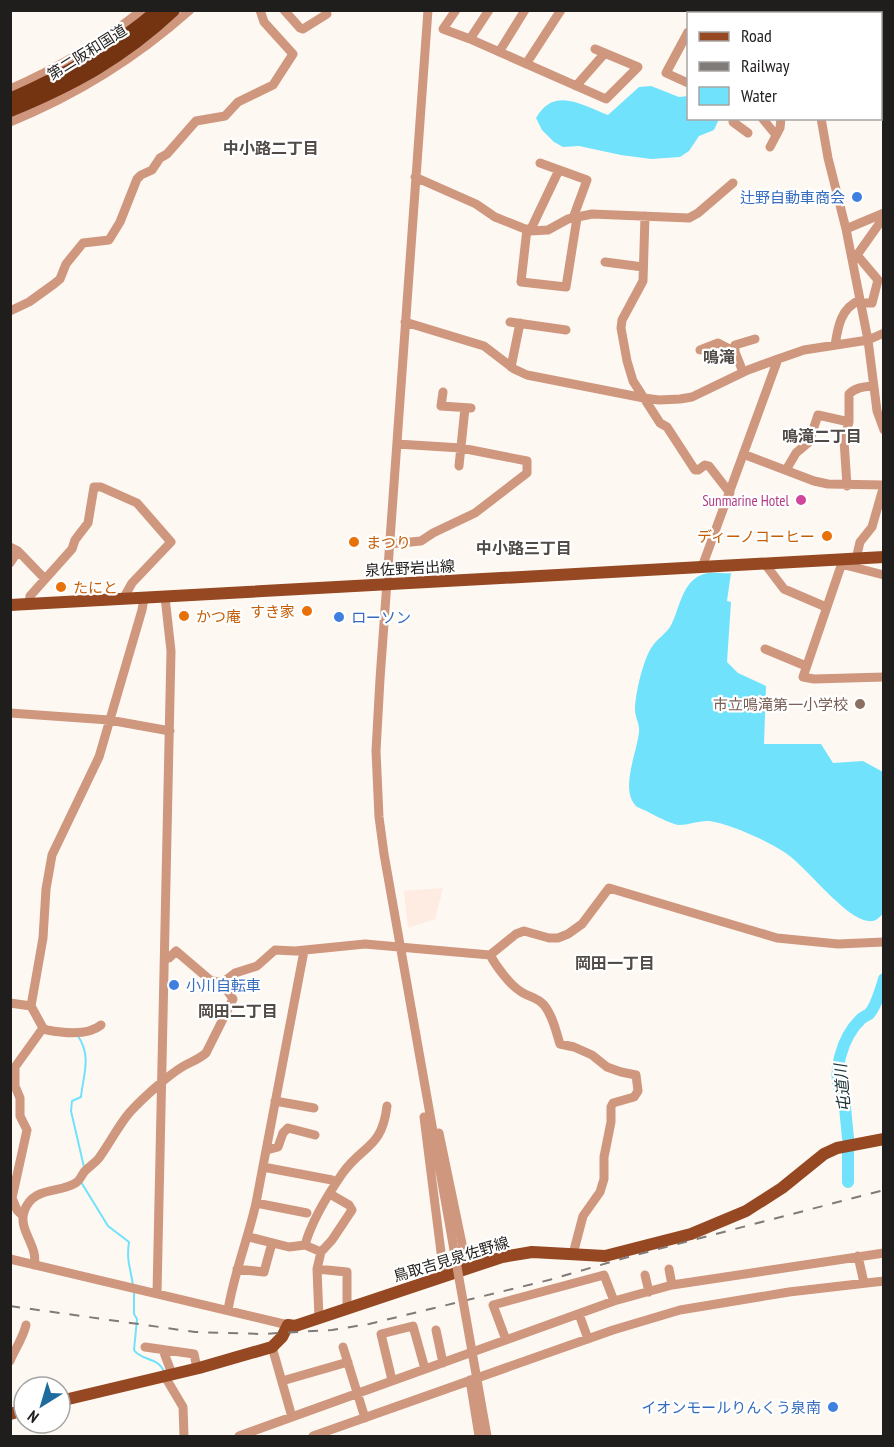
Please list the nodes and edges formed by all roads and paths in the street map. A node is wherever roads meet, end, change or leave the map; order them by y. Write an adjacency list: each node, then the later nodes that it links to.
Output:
1 (142, 10): 21 (street)
2 (159, 10): 22 (highway, 第二阪和国道)
3 (173, 10): 23 (highway, 第二阪和国道)
4 (190, 10): 28 (street)
5 (260, 10): 46 (street)
6 (284, 10): 12 (street)
7 (429, 10): 34 (street)
8 (456, 10): 13 (street)
9 (489, 10): 13 (street)
10 (525, 10): 16 (street)
11 (561, 10): 18 (street)
12 (327, 14)
13 (470, 39): 16 (street)
14 (685, 46): 19 (street)
15 (594, 49): 17 (street)
16 (499, 52): 18 (street)
17 (605, 53): 20 (street); 20 (street)
18 (526, 64): 20 (street)
19 (687, 83)
20 (576, 86)
21 (10, 89)
22 (10, 100)
23 (10, 110)
24 (733, 120): 29 (street)
25 (764, 120): 30 (street)
26 (782, 120): 30 (street)
27 (821, 120): 39 (street)
28 (10, 123)
29 (748, 133)
30 (776, 135): 31 (street)
31 (770, 147)
32 (540, 163): 33 (street)
33 (559, 170): 38 (street); 40 (street)
34 (416, 177): 40 (street); 47 (street)
35 (733, 183): 37 (street)
36 (884, 215): 39 (street); 41 (street)
37 (645, 216): 38 (street); 43 (street)
38 (575, 218): 40 (street); 40 (street)
39 (846, 229): 41 (street)
40 (529, 230)
41 (854, 256): 44 (street); 45 (street)
42 (606, 262): 43 (street)
43 (643, 267): 63 (street)
44 (880, 283): 45 (street)
45 (860, 302): 53 (street); 54 (street)
46 (10, 311)
47 (405, 322): 58 (street); 66 (street)
48 (510, 322): 49 (street)
49 (520, 323): 50 (street); 58 (street)
50 (566, 330)
51 (884, 333): 53 (street)
52 (755, 339): 56 (street)
53 (868, 340): 54 (street); 61 (street)
54 (835, 345): 57 (street)
55 (700, 350): 56 (street)
56 (735, 352): 59 (street)
57 (778, 359): 59 (street); 68 (street)
58 (511, 367): 63 (street)
59 (743, 372): 63 (street)
60 (884, 380): 61 (street)
61 (873, 385): 64 (street); 65 (street)
62 (443, 392): 67 (street)
63 (644, 398): 73 (street)
64 (849, 422): 70 (street); 72 (street)
65 (883, 428)
66 (397, 444): 67 (street); 75 (street)
67 (461, 448): 69 (street); 75 (street)
68 (743, 454): 70 (street); 73 (street)
69 (459, 466)
70 (786, 470): 72 (street)
71 (884, 485): 72 (street); 74 (street)
72 (847, 486)
73 (730, 493): 82 (street)
74 (880, 510): 78 (street)
75 (390, 544): 85 (street)
76 (14, 549): 80 (street); 84 (street)
77 (884, 557): 78 (main road, 泉佐野岩出線)
78 (856, 559): 79 (main road, 泉佐野岩出線)
79 (842, 562): 81 (main road, 泉佐野岩出線); 83 (street); 91 (street)
80 (10, 563)
81 (765, 564): 82 (main road, 泉佐野岩出線); 91 (street)
82 (702, 567): 85 (main road, 泉佐野岩出線)
83 (884, 574)
84 (45, 579): 88 (street); 89 (street)
85 (387, 584): 86 (main road, 泉佐野岩出線); 99 (street)
86 (165, 597): 87 (main road, 泉佐野岩出線); 97 (street)
87 (144, 598): 88 (main road, 泉佐野岩出線); 96 (street)
88 (123, 599): 89 (main road, 泉佐野岩出線)
89 (29, 604): 90 (main road, 泉佐野岩出線)
90 (10, 605)
91 (826, 607): 93 (street)
92 (765, 649): 93 (street)
93 (806, 666): 94 (street)
94 (884, 677)
95 (10, 713): 96 (street)
96 (109, 720): 97 (street); 105 (street)
97 (170, 731): 102 (street)
98 (884, 942): 101 (street)
99 (400, 946): 100 (street); 101 (street); 110 (street)
100 (304, 951): 103 (street); 111 (street)
101 (490, 955): 128 (street)
102 (165, 958): 103 (street); 108 (street)
103 (222, 983): 108 (street)
104 (10, 1003): 105 (street)
105 (31, 1006): 107 (street)
106 (101, 1025): 107 (street)
107 (43, 1028): 109 (street)
108 (163, 1083): 122 (street); 142 (street)
109 (13, 1088): 122 (street)
110 (426, 1097): 132 (street); 137 (street); 174 (street, bridge)
111 (275, 1101): 113 (street); 116 (street)
112 (387, 1106): 119 (street)
113 (314, 1108)
114 (315, 1135): 116 (street)
115 (884, 1139): 128 (main road, 鳥取吉見泉佐野線)
116 (267, 1150): 117 (street)
117 (263, 1167): 118 (street); 120 (street)
118 (332, 1180)
119 (330, 1194): 125 (street); 126 (street)
120 (256, 1203): 121 (street); 123 (street)
121 (307, 1213)
122 (22, 1215): 131 (street)
123 (249, 1237): 124 (street); 133 (street)
124 (272, 1243): 125 (street); 133 (street)
125 (305, 1245): 126 (street)
126 (321, 1252): 134 (street)
127 (884, 1253): 129 (street)
128 (573, 1254): 132 (main road, 鳥取吉見泉佐野線)
129 (858, 1256): 139 (street); 140 (street)
130 (10, 1259): 131 (street)
131 (34, 1265): 142 (street)
132 (467, 1268): 137 (main road, 鳥取吉見泉佐野線)
133 (237, 1269): 145 (street)
134 (317, 1269): 144 (street); 147 (street)
135 (669, 1269): 140 (street)
136 (645, 1275): 141 (street)
137 (444, 1276): 144 (main road, 鳥取吉見泉佐野線)
138 (884, 1281): 139 (street)
139 (864, 1283): 151 (street)
140 (672, 1286): 141 (street)
141 (649, 1292): 143 (street)
142 (158, 1293): 145 (street)
143 (614, 1301): 146 (street); 152 (street)
144 (347, 1309): 147 (main road, 鳥取吉見泉佐野線)
145 (228, 1310): 149 (street)
146 (579, 1314): 151 (street); 152 (street)
147 (319, 1318): 149 (main road, 鳥取吉見泉佐野線)
148 (26, 1325): 157 (street)
149 (288, 1325): 154 (main road)
150 (436, 1330): 159 (street)
151 (588, 1339): 164 (street)
152 (506, 1340): 159 (street)
153 (145, 1347): 156 (street)
154 (272, 1347): 160 (main road); 165 (street)
155 (343, 1347): 158 (street)
156 (163, 1350): 160 (street); 162 (street)
157 (10, 1361)
158 (348, 1362): 165 (street); 166 (street)
159 (443, 1363): 161 (street)
160 (197, 1368): 162 (main road)
161 (424, 1369): 163 (street); 163 (street)
162 (168, 1375): 167 (main road); 170 (street)
163 (392, 1380): 166 (street)
164 (470, 1380): 169 (street); 173 (street)
165 (282, 1381): 168 (street)
166 (357, 1394): 168 (street); 169 (street)
167 (72, 1398)
168 (292, 1417): 171 (street)
169 (365, 1418): 172 (street)
170 (184, 1437)
171 (239, 1437)
172 (313, 1437)
173 (479, 1437)
174 (487, 1437)

